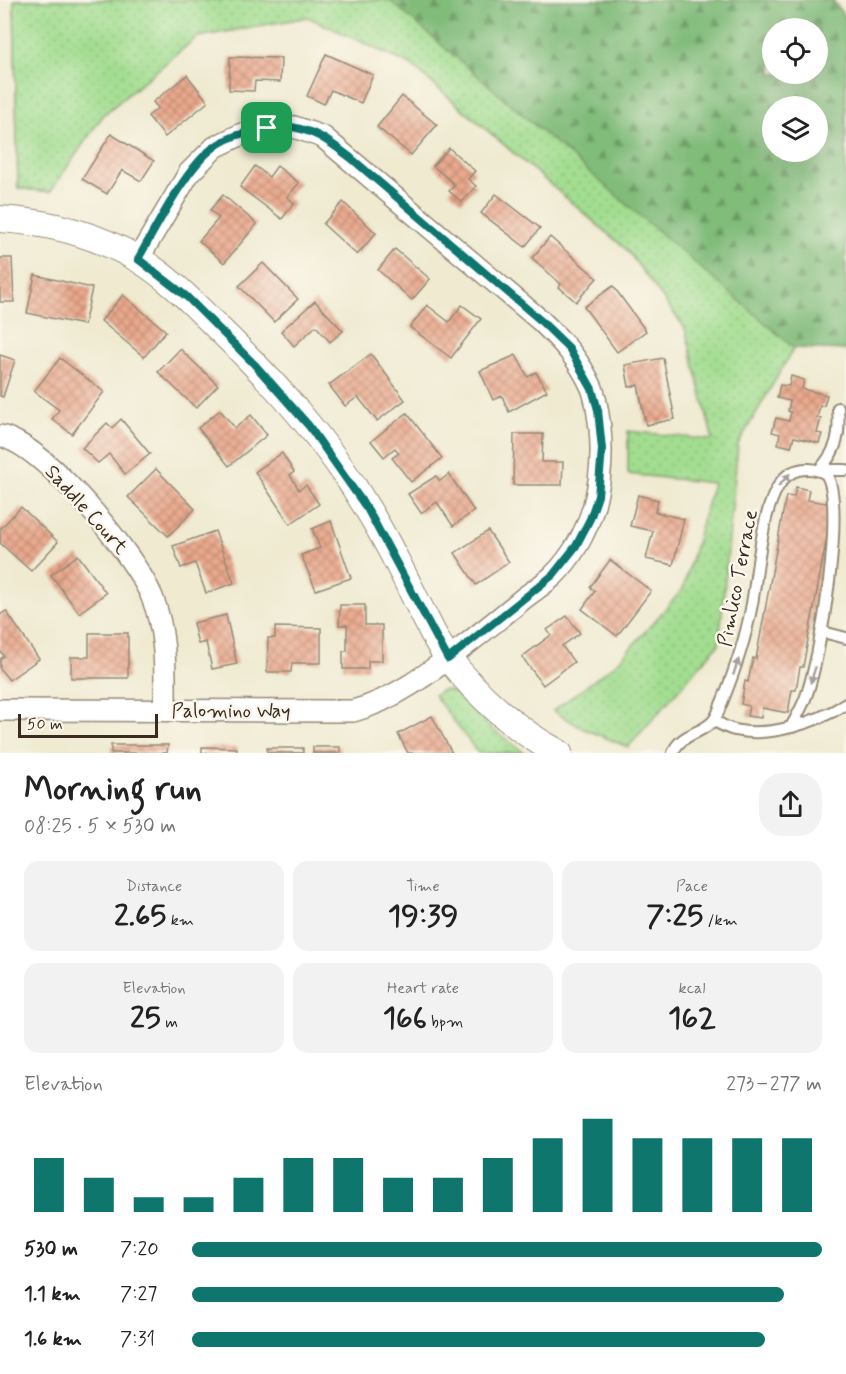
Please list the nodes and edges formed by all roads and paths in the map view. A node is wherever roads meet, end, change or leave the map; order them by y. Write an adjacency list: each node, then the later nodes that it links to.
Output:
1 (0, 219): 2 (street)
2 (138, 259): 11 (street); 11 (street, Palomino Way)
3 (838, 408): 5 (lane)
4 (0, 436): 14 (street, Saddle Court)
5 (819, 470): 6 (lane, Pimlico Terrace); 7 (lane); 15 (lane, Pimlico Terrace, one-way to 5)
6 (846, 470)
7 (844, 508)
8 (844, 541): 9 (lane)
9 (827, 633): 10 (lane); 16 (lane, one-way to 16)
10 (846, 638)
11 (448, 659): 14 (street, Palomino Way); 17 (street)
12 (846, 704): 16 (lane)
13 (0, 710): 14 (street, Palomino Way)
14 (165, 710)
15 (714, 721): 16 (lane); 18 (lane)
16 (791, 727)
17 (559, 753)
18 (673, 753)

